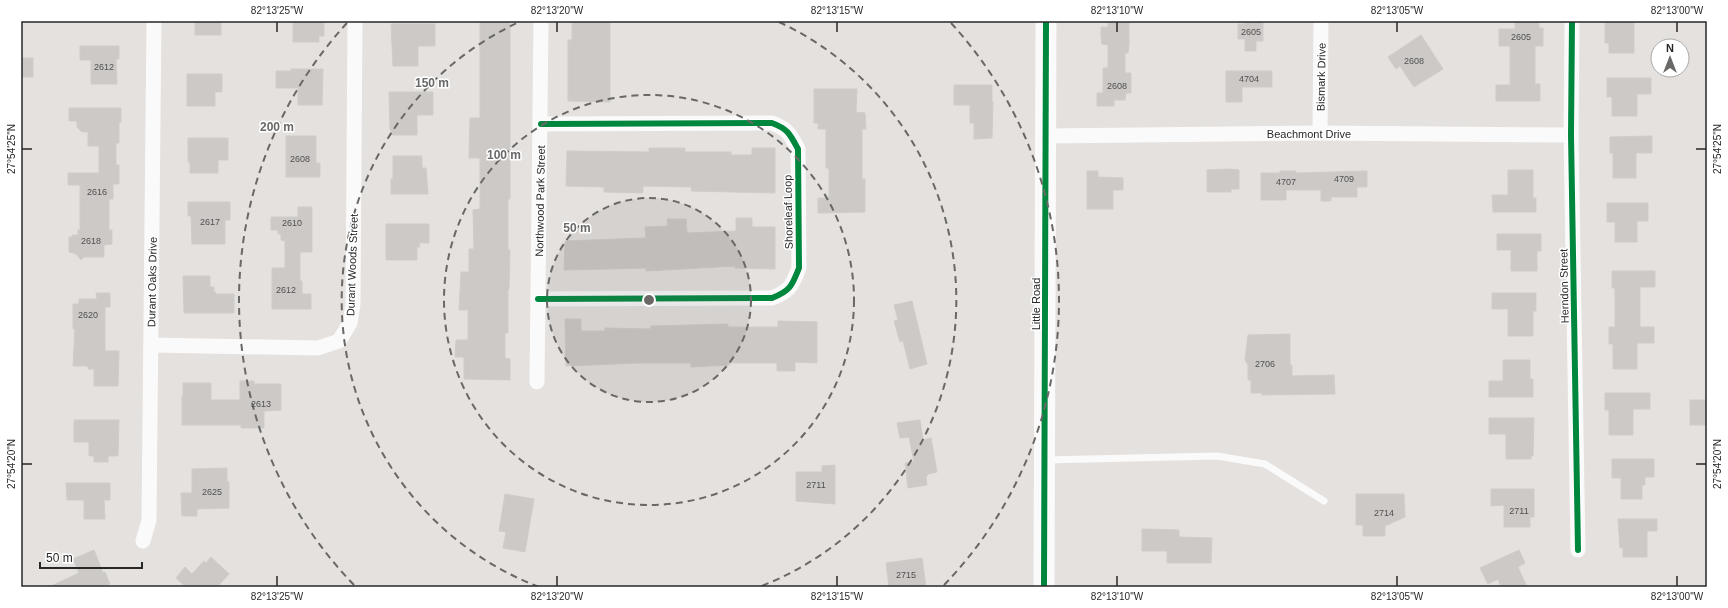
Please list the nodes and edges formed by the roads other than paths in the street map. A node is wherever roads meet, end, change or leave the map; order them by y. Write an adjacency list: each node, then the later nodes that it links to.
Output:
1 (154, 21): 12 (street, Durant Oaks Drive)
2 (355, 21): 12 (street, Durant Woods Street)
3 (542, 21): 7 (street, Northwood Park Street)
4 (1046, 21): 10 (street, Little Road)
5 (1321, 21): 8 (street, Bismark Drive)
6 (1572, 21): 9 (street, Herndon Street)
7 (541, 124): 11 (street, Northwood Park Street); 11 (street, Shoreleaf Loop)
8 (1320, 134): 9 (street, Beachmont Drive); 10 (street, Beachmont Drive)
9 (1571, 135): 17 (street, Herndon Street)
10 (1046, 136): 14 (street, Little Road)
11 (538, 299): 13 (street, Northwood Park Street)
12 (151, 345): 16 (street, Durant Oaks Drive)
13 (537, 382)
14 (1045, 460): 15 (lane); 18 (street, Little Road)
15 (1324, 501)
16 (144, 542)
17 (1578, 550)
18 (1044, 587)

